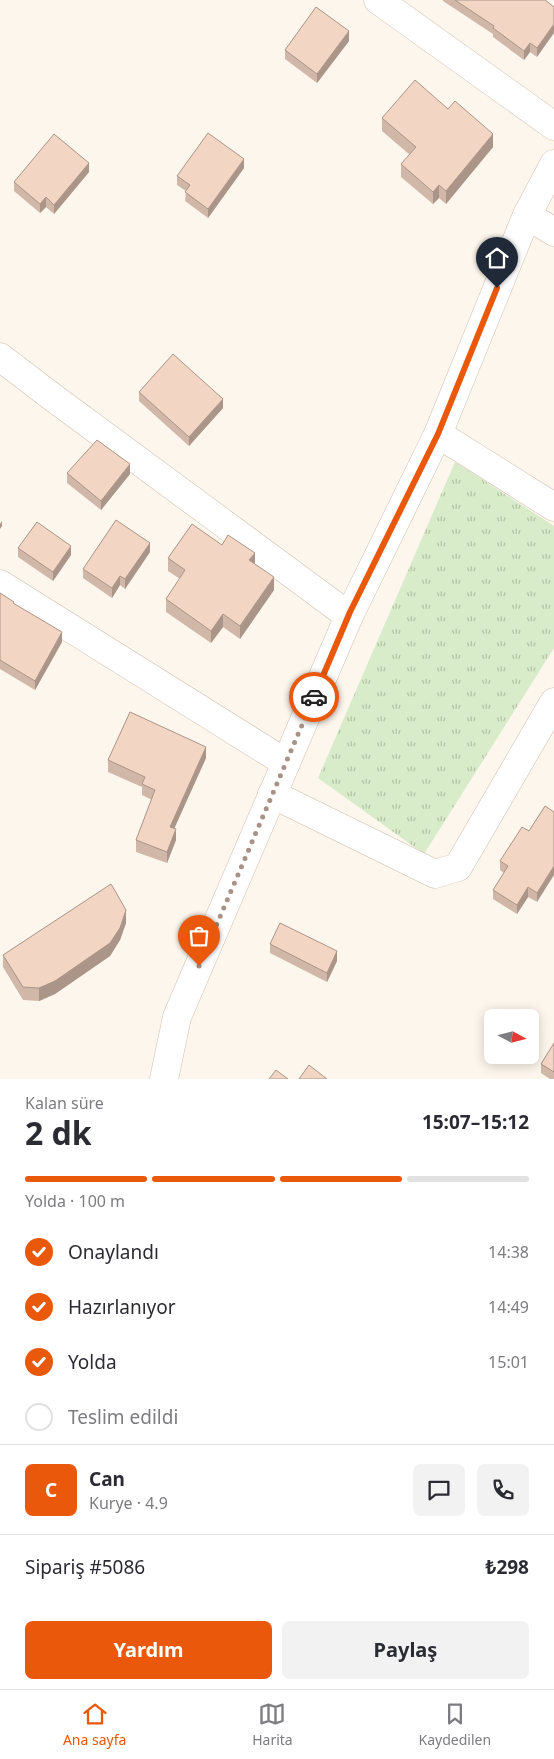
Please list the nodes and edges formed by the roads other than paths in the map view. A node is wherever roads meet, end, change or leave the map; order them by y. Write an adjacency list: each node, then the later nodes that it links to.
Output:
1 (378, 0): 2 (street)
2 (554, 126)
3 (554, 164): 4 (street)
4 (527, 215): 5 (street); 7 (street)
5 (554, 232)
6 (0, 357): 10 (street)
7 (438, 434): 8 (street); 10 (street)
8 (554, 507)
9 (0, 584): 12 (street)
10 (349, 616): 12 (street)
11 (554, 702): 13 (street)
12 (286, 762): 13 (street)
13 (272, 794): 14 (street)
14 (164, 1079)

